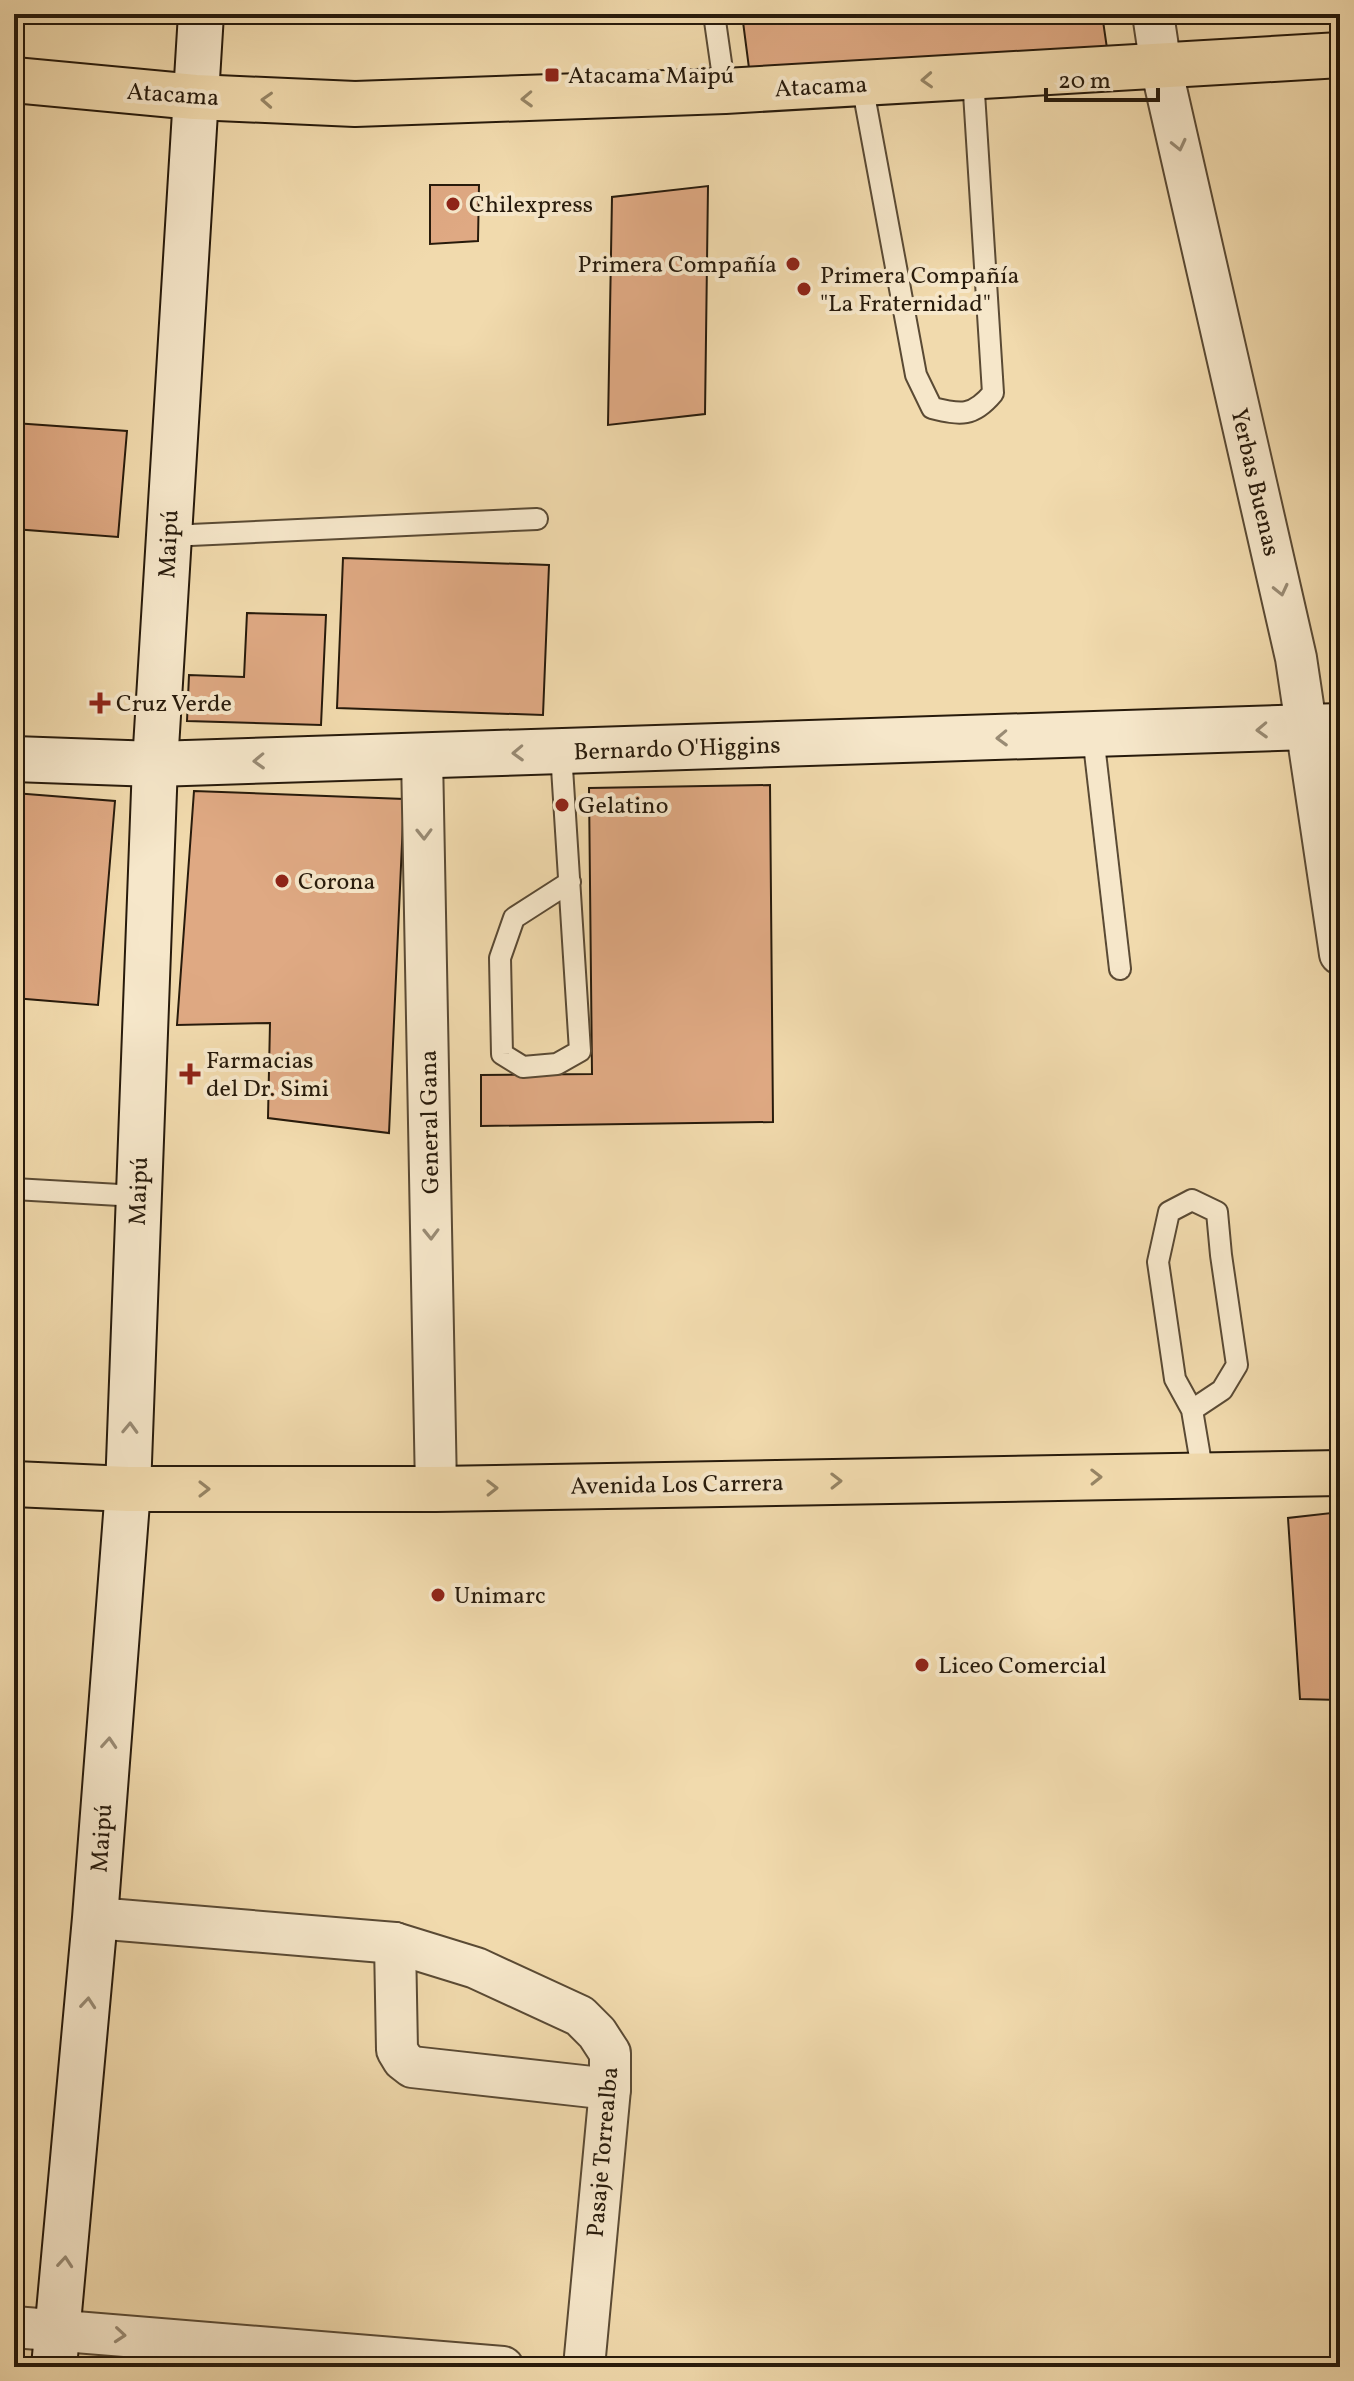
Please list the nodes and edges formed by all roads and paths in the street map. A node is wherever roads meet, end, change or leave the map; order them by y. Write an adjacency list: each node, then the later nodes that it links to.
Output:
1 (201, 14): 10 (main road, Maipú)
2 (714, 14): 9 (lane)
3 (1153, 14): 5 (street, Yerbas Buenas)
4 (1340, 55): 5 (main road, Atacama)
5 (1161, 67): 6 (main road, Atacama); 13 (street, Yerbas Buenas, one-way to 13)
6 (973, 77): 8 (main road, Atacama, one-way to 8); 8 (lane)
7 (14, 80): 10 (main road, Atacama)
8 (862, 84): 9 (main road, Atacama)
9 (725, 91): 10 (main road, Atacama, one-way to 10)
10 (195, 97): 12 (main road, Maipú)
11 (537, 519): 12 (lane)
12 (169, 536): 18 (main road, Maipú)
13 (1323, 727): 14 (main road, Bernardo O'Higgins, one-way to 14); 20 (street, Yerbas Buenas)
14 (1093, 735): 15 (main road, Bernardo O'Higgins, one-way to 15); 21 (lane)
15 (561, 752): 16 (main road, Bernardo O'Higgins, one-way to 16); 19 (lane)
16 (422, 756): 18 (main road, Bernardo O'Higgins, one-way to 18); 29 (street, General Gana, one-way to 29)
17 (14, 759): 18 (main road, Bernardo O'Higgins)
18 (155, 764): 23 (main road, Maipú)
19 (570, 882): 19 (lane)
20 (1340, 954)
21 (1120, 969)
22 (14, 1189): 23 (lane)
23 (137, 1196): 28 (main road, Maipú, one-way to 23)
24 (1192, 1410): 24 (lane); 26 (lane)
25 (1340, 1473): 26 (main road, Avenida Los Carrera)
26 (1203, 1475): 29 (main road, Avenida Los Carrera, one-way to 26)
27 (14, 1484): 28 (main road, Avenida Los Carrera)
28 (128, 1489): 29 (main road, Avenida Los Carrera, one-way to 29); 30 (main road, Maipú, one-way to 28)
29 (436, 1489)
30 (95, 1918): 31 (street, Pasaje Torrealba); 34 (main road, Maipú, one-way to 30)
31 (395, 1943): 32 (street, Pasaje Torrealba); 32 (street)
32 (610, 2089): 36 (street, Pasaje Torrealba)
33 (14, 2327): 34 (street)
34 (56, 2348): 35 (street, one-way to 35)
35 (503, 2367)
36 (584, 2367)

